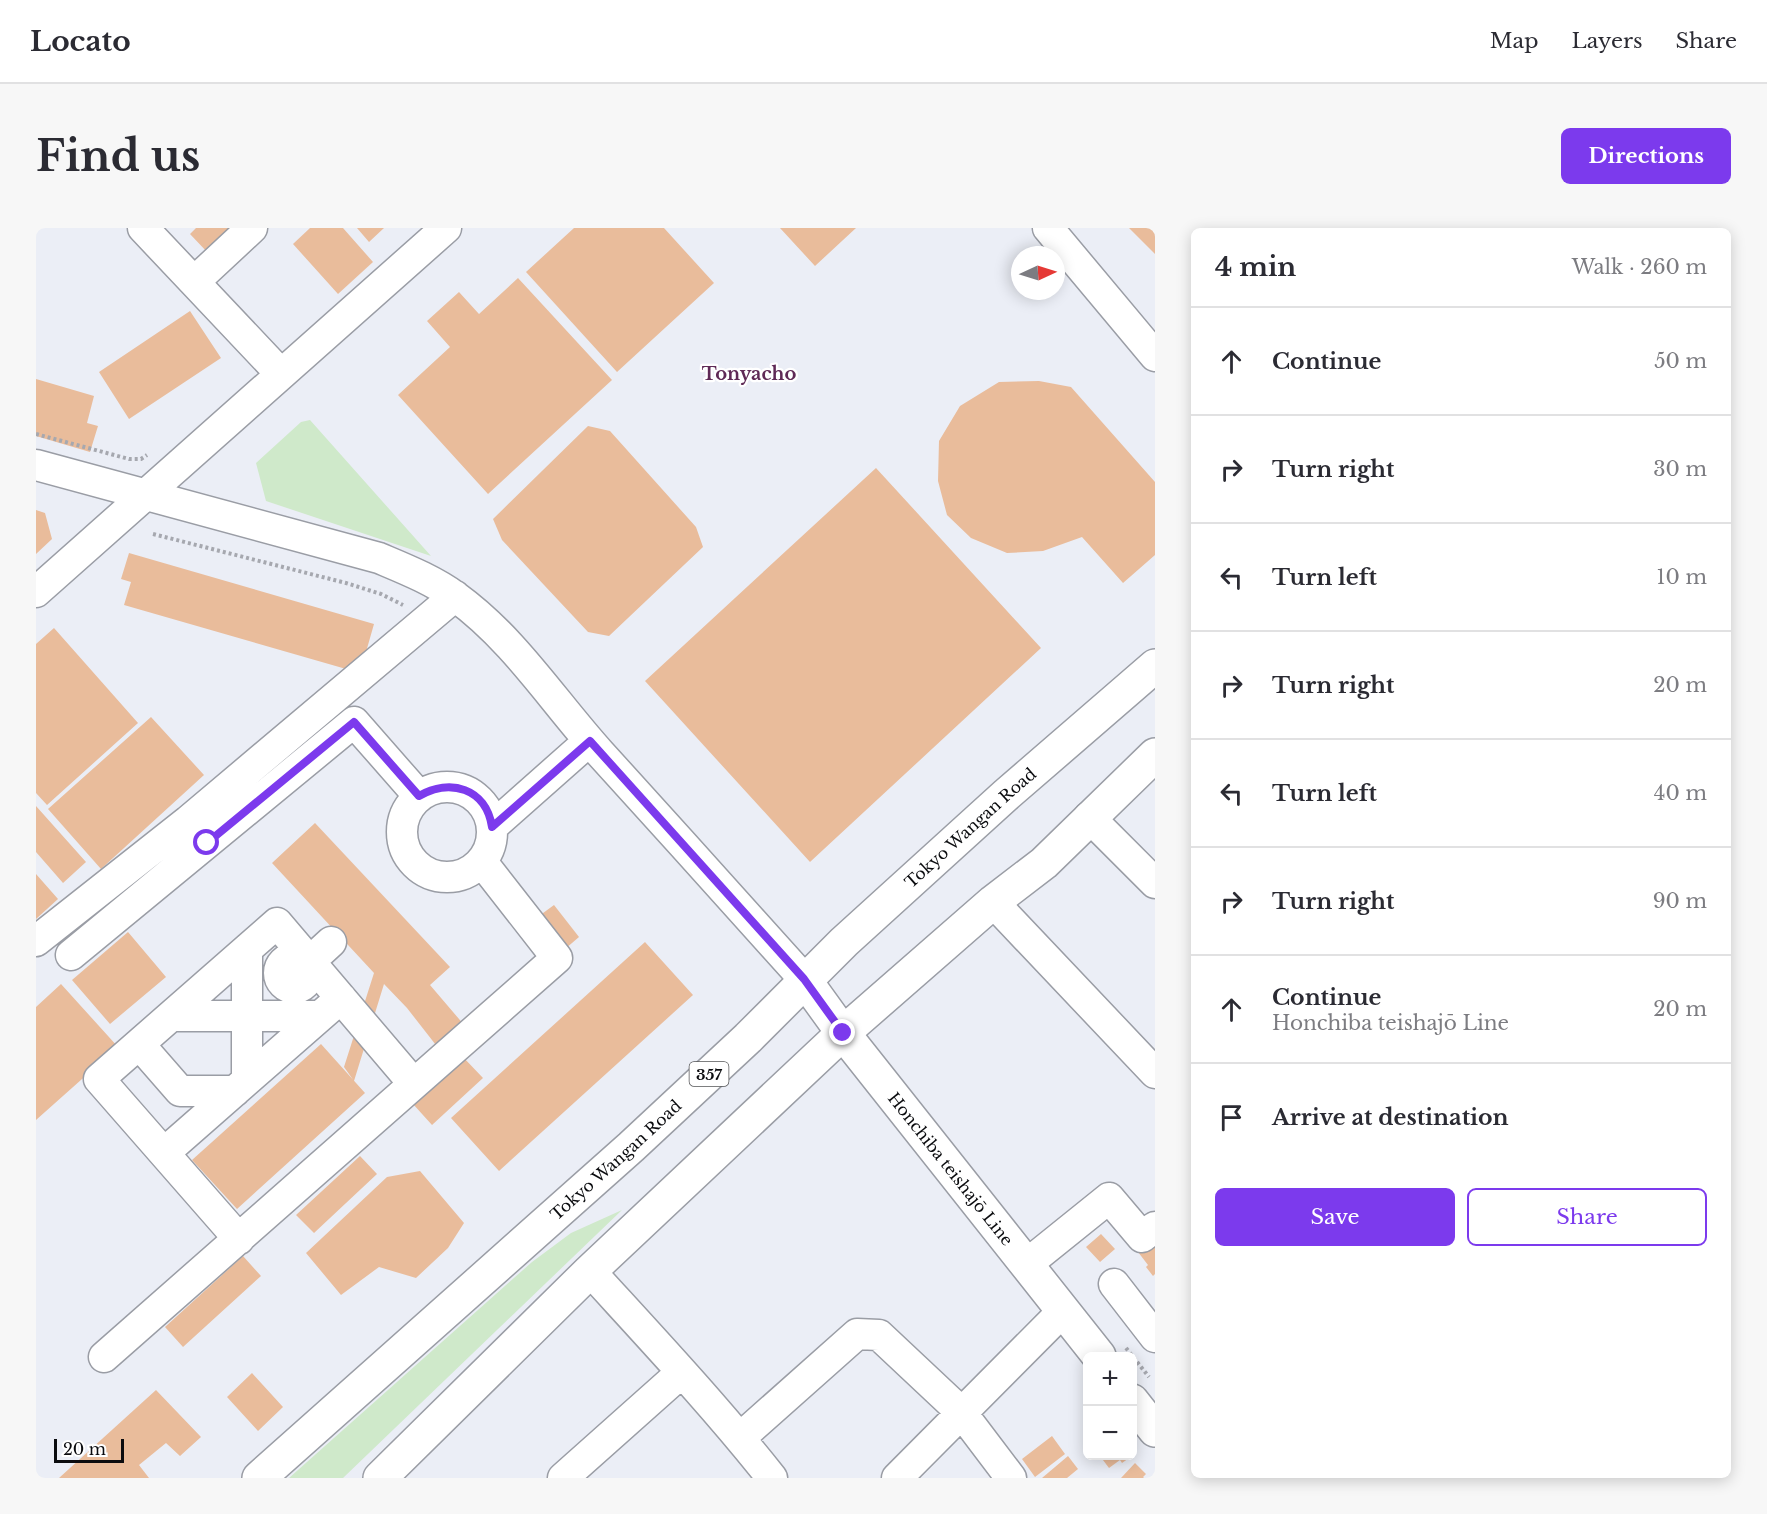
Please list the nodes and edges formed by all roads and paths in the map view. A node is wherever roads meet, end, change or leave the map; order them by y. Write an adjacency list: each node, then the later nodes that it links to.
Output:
1 (143, 228): 5 (street)
2 (252, 228): 5 (street)
3 (446, 228): 7 (street)
4 (1048, 228): 6 (street)
5 (194, 282): 7 (street)
6 (1155, 356)
7 (281, 374): 11 (street)
8 (36, 434): 9 (path)
9 (151, 452)
10 (36, 465): 11 (street)
11 (144, 495): 13 (street); 14 (street)
12 (153, 534): 15 (path)
13 (36, 591)
14 (454, 596): 17 (street); 22 (street)
15 (407, 607)
16 (1155, 666): 30 (main road, Tokyo Wangan Road / 357)
17 (590, 741): 21 (street); 30 (street)
18 (1155, 755): 20 (main road)
19 (419, 796): 21 (street); 22 (street); 23 (street)
20 (1089, 817): 24 (street); 25 (main road)
21 (492, 827): 23 (street)
22 (198, 832): 26 (street); 28 (street)
23 (482, 862): 37 (street)
24 (1155, 883)
25 (993, 902): 34 (main road); 36 (street)
26 (36, 941)
27 (247, 950): 29 (street); 31 (street); 33 (street)
28 (71, 955)
29 (315, 956): 31 (street); 32 (street)
30 (804, 979): 34 (main road, Honchiba teishajō Line); 54 (main road, Tokyo Wangan Road / 357)
31 (269, 995): 32 (street); 33 (street); 38 (street)
32 (331, 1007): 37 (street); 38 (street)
33 (171, 1016): 35 (street)
34 (843, 1033): 42 (main road, Honchiba teishajō Line); 43 (main road)
35 (139, 1044): 38 (street); 39 (street)
36 (1155, 1073)
37 (414, 1084): 41 (street)
38 (241, 1086): 39 (street)
39 (164, 1153): 41 (street)
40 (1155, 1227): 42 (street)
41 (239, 1239): 48 (street)
42 (1027, 1264): 45 (main road, Honchiba teishajō Line)
43 (590, 1271): 49 (street); 55 (main road)
44 (1108, 1282): 46 (street)
45 (1063, 1311): 47 (main road, Honchiba teishajō Line); 51 (street)
46 (1155, 1337)
47 (1095, 1352)
48 (104, 1357)
49 (682, 1372): 53 (street); 56 (street)
50 (1136, 1406): 52 (main road)
51 (961, 1412): 53 (street); 58 (street); 59 (street)
52 (1155, 1430)
53 (740, 1438): 57 (street)
54 (259, 1478)
55 (380, 1478)
56 (563, 1478)
57 (772, 1478)
58 (897, 1478)
59 (1011, 1478)

